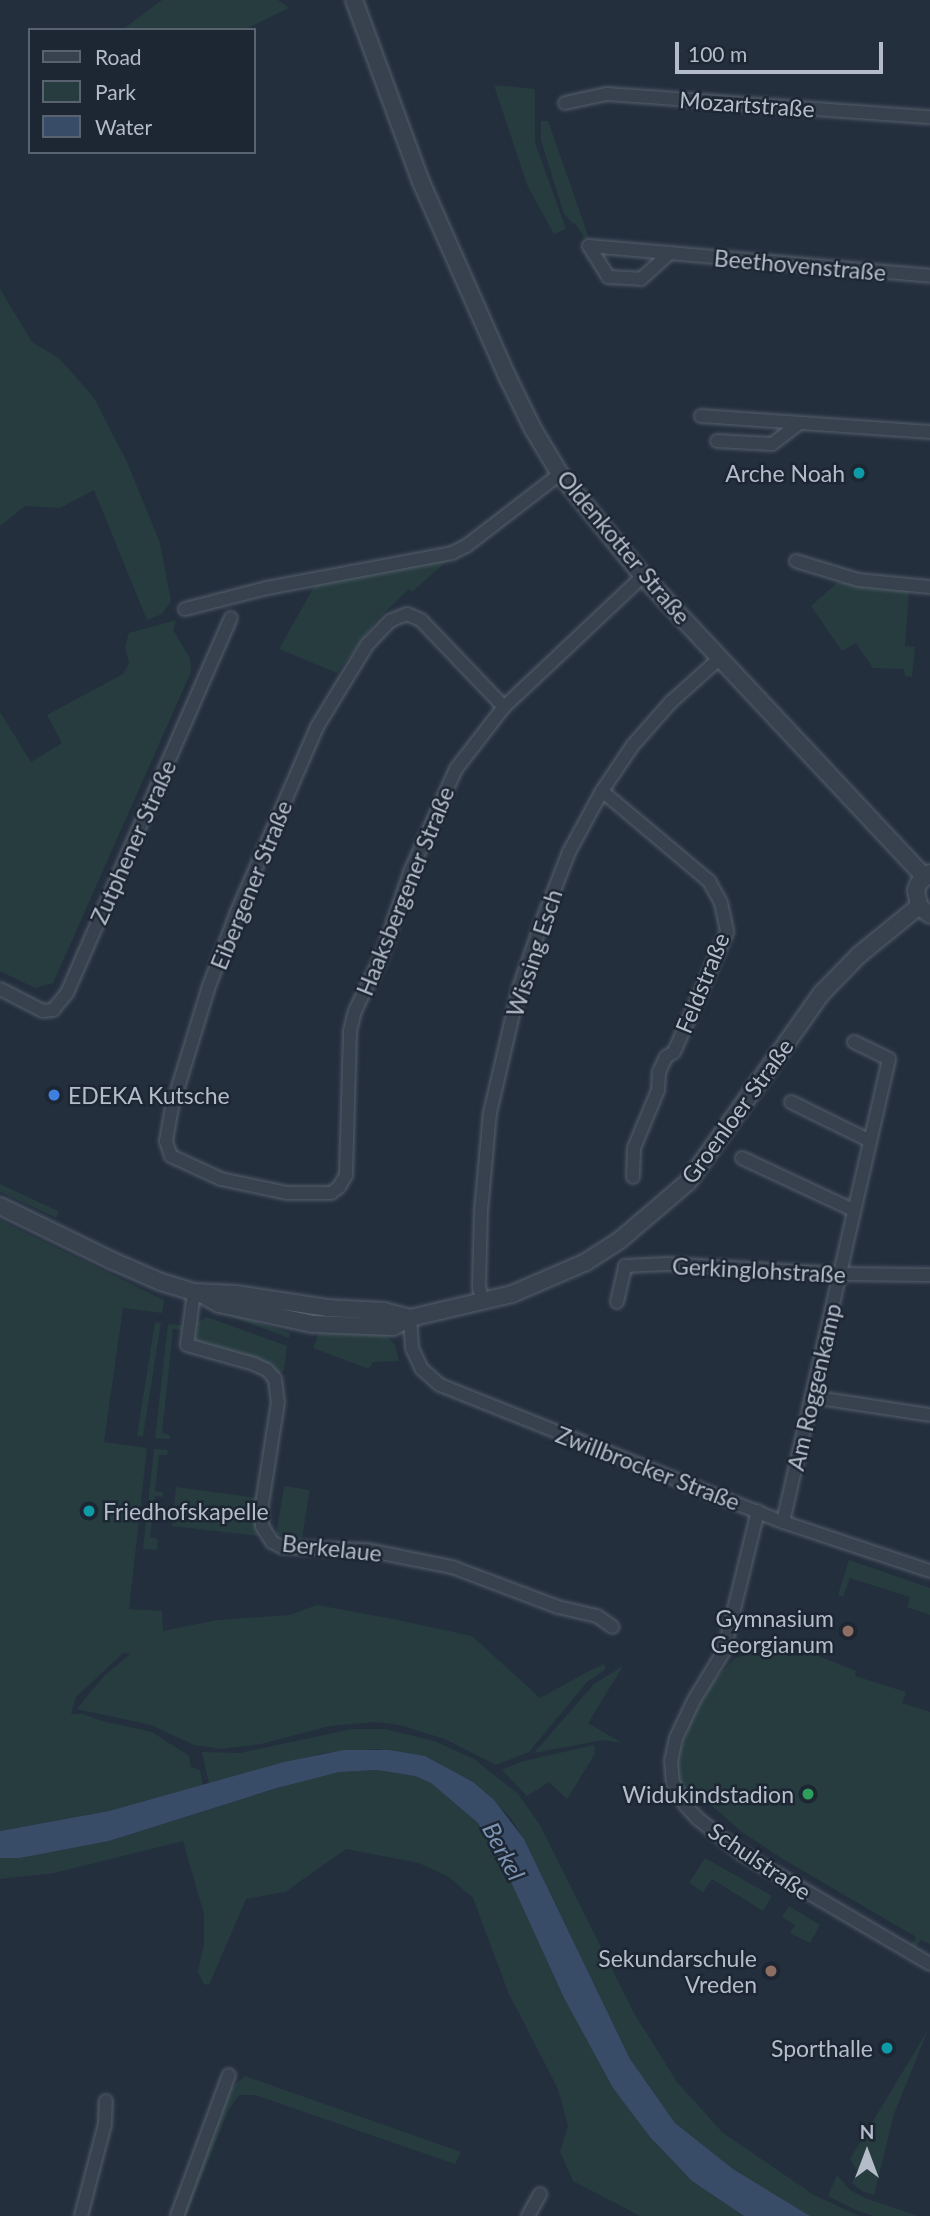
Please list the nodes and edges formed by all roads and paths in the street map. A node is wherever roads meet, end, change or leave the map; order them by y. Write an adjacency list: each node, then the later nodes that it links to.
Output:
1 (354, 0): 10 (street, Oldenkotter Straße)
2 (565, 103): 3 (street, Mozartstraße)
3 (930, 117)
4 (670, 253): 4 (street, Beethovenstraße); 5 (street, Beethovenstraße)
5 (930, 276)
6 (701, 416): 7 (street)
7 (799, 424): 8 (street); 9 (street)
8 (930, 432)
9 (717, 441)
10 (560, 474): 12 (street, Oldenkotter Straße); 14 (street)
11 (796, 561): 13 (street)
12 (643, 576): 16 (street, Oldenkotter Straße); 17 (street, Haaksbergener Straße)
13 (930, 587)
14 (185, 609)
15 (231, 618): 21 (street, Zutphener Straße)
16 (721, 657): 18 (street, Wissing Esch); 19 (street, Oldenkotter Straße)
17 (504, 707): 27 (street, Haaksbergener Straße); 27 (street, Eibergener Straße)
18 (602, 791): 26 (street, Feldstraße); 34 (street, Wissing Esch)
19 (927, 874): 20 (street)
20 (925, 911): 34 (street, Groenloer Straße)
21 (0, 989)
22 (854, 1042): 24 (street, Am Roggenkamp)
23 (791, 1102): 24 (street)
24 (870, 1141): 29 (street, Am Roggenkamp)
25 (742, 1158): 29 (street)
26 (634, 1177)
27 (331, 1193)
28 (0, 1206): 32 (street)
29 (853, 1210): 30 (street, Am Roggenkamp)
30 (839, 1274): 31 (street, Gerkinglohstraße); 33 (street, Gerkinglohstraße); 36 (street, Am Roggenkamp)
31 (930, 1275)
32 (197, 1292): 35 (street); 41 (street, Berkelaue)
33 (617, 1302)
34 (483, 1303): 35 (street, Groenloer Straße)
35 (410, 1318): 38 (street, Zwillbrocker Straße)
36 (812, 1397): 37 (street); 39 (street, Am Roggenkamp)
37 (930, 1415)
38 (758, 1511): 39 (street, Zwillbrocker Straße); 42 (street, Schulstraße)
39 (783, 1522): 40 (street, Zwillbrocker Straße)
40 (930, 1571)
41 (613, 1627)
42 (930, 1964)
43 (229, 2075): 47 (street)
44 (106, 2101): 46 (street)
45 (540, 2194): 48 (street)
46 (82, 2216)
47 (177, 2216)
48 (528, 2216)

